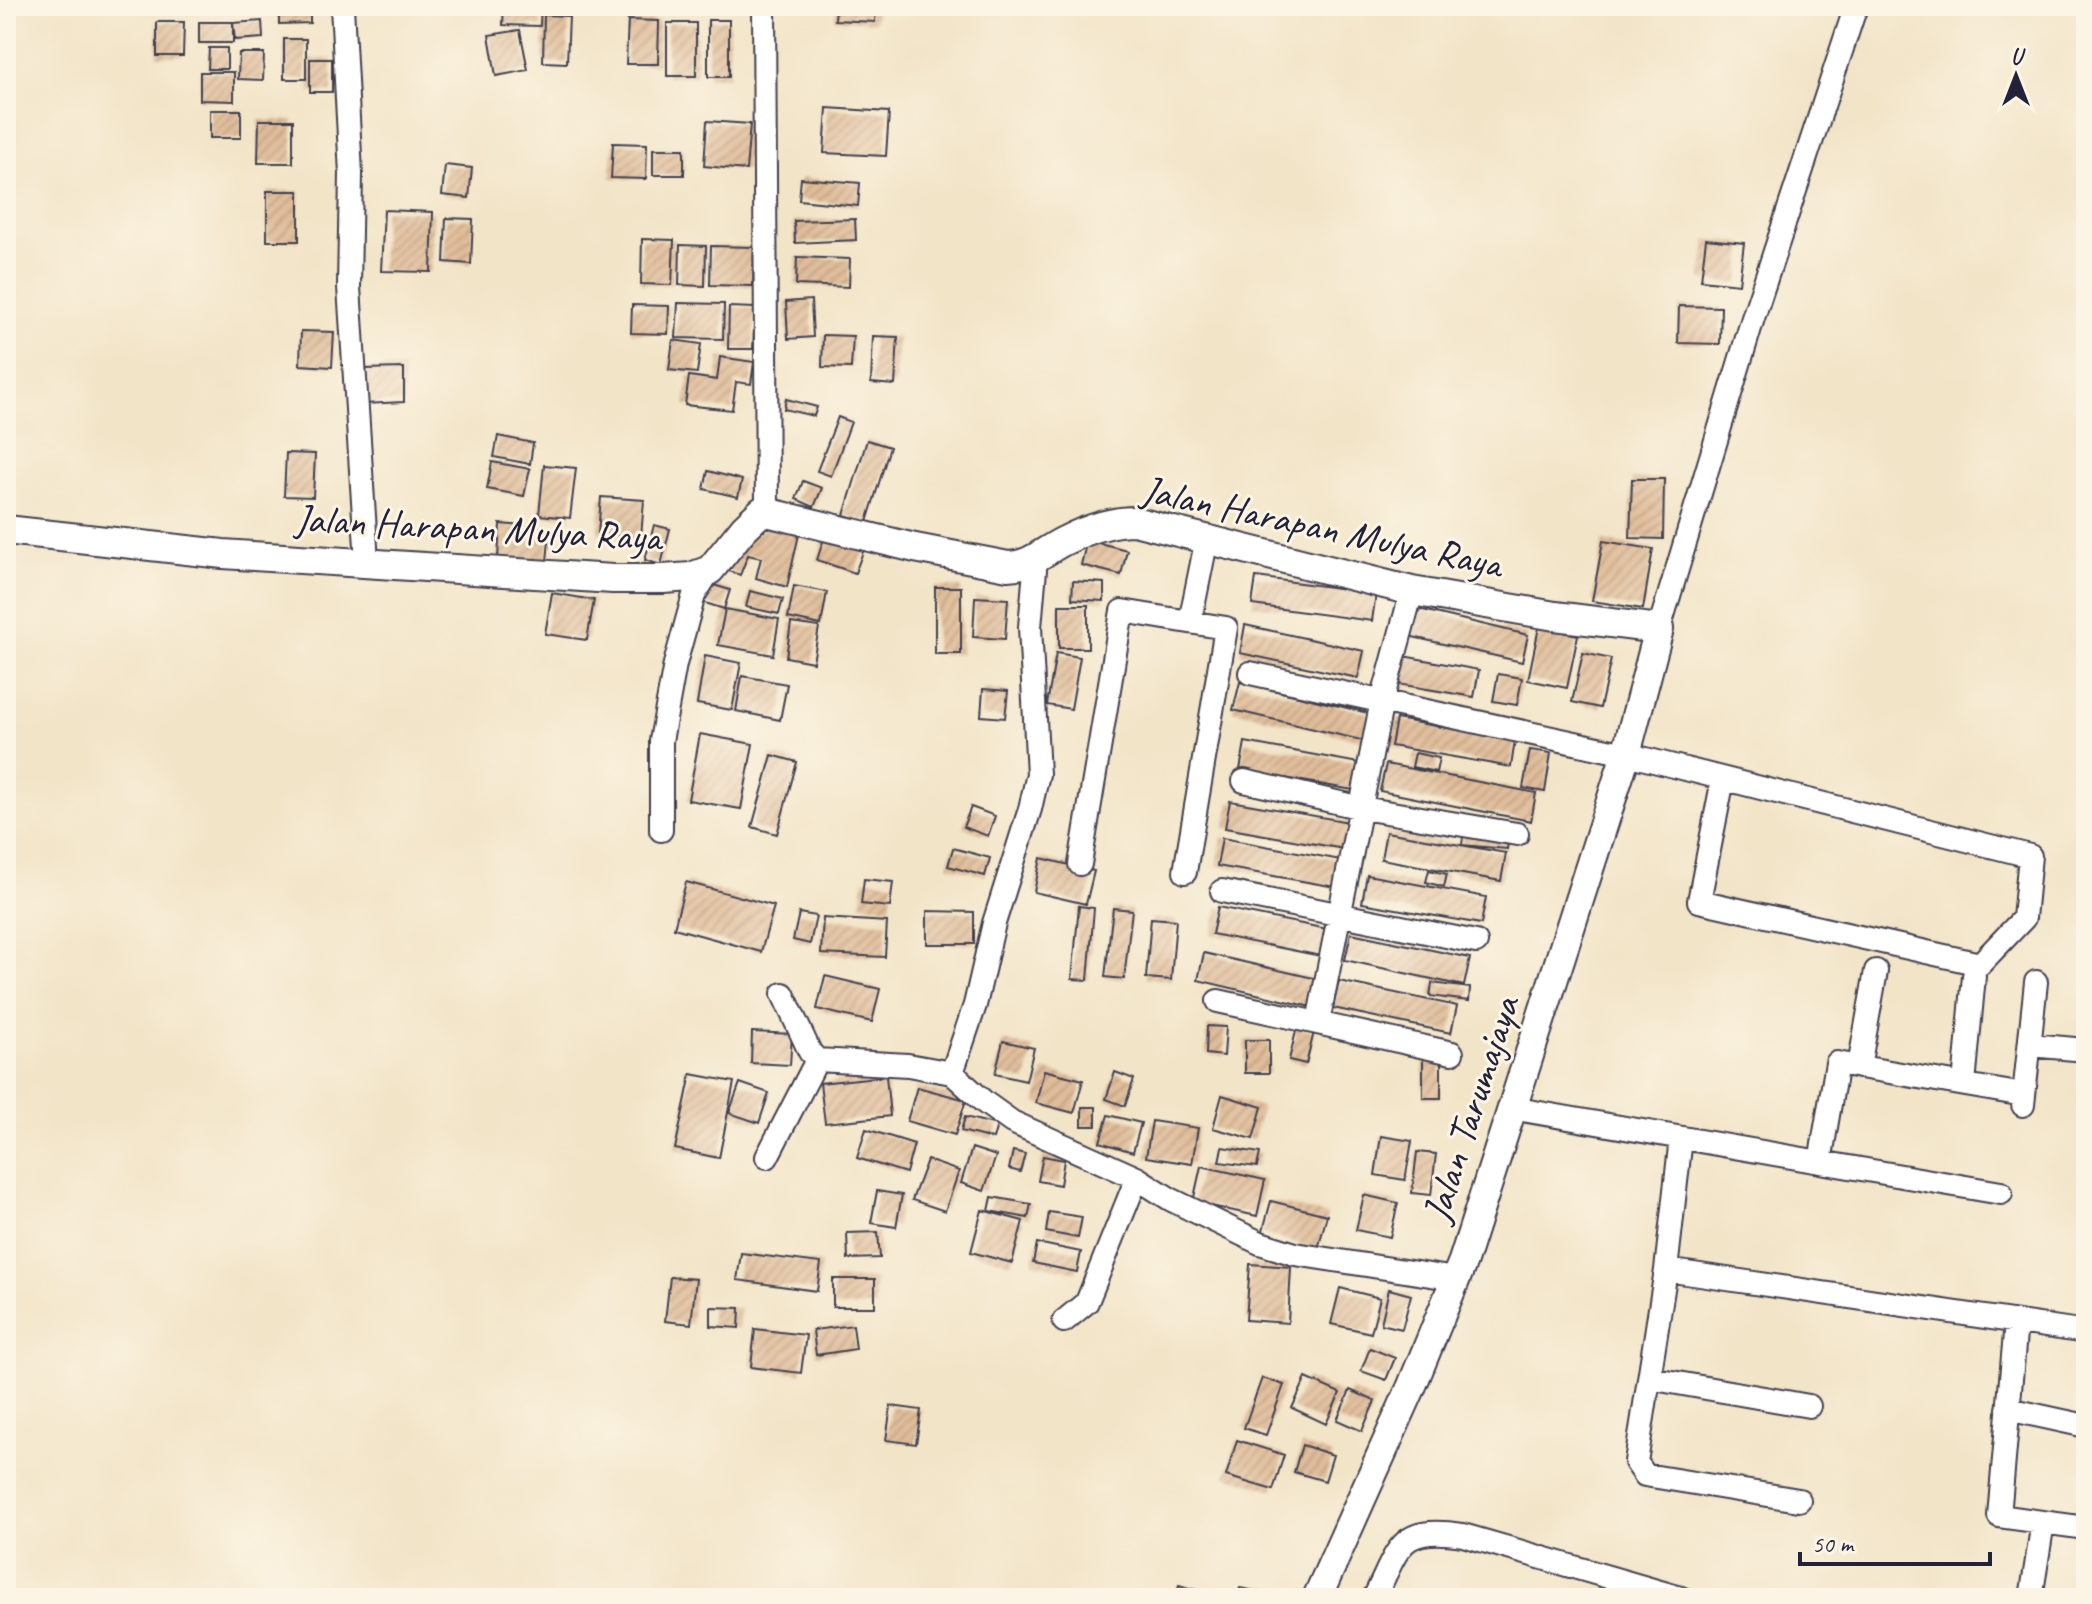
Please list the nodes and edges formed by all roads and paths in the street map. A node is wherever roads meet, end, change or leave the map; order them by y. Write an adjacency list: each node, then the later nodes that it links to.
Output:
1 (342, 6): 8 (street)
2 (764, 6): 4 (street)
3 (1856, 6): 12 (street)
4 (767, 511): 7 (street, Jalan Harapan Mulya Raya); 9 (street, Jalan Harapan Mulya Raya)
5 (6, 530): 8 (street, Jalan Harapan Mulya Raya)
6 (1207, 538): 7 (street, Jalan Harapan Mulya Raya); 10 (street, Jalan Harapan Mulya Raya); 11 (street)
7 (1036, 558): 37 (street)
8 (367, 562): 9 (street, Jalan Harapan Mulya Raya)
9 (710, 570): 19 (street)
10 (1412, 591): 12 (street, Jalan Harapan Mulya Raya); 14 (street)
11 (1190, 622): 21 (street); 22 (street)
12 (1659, 629): 15 (street, Jalan Tarumajaya)
13 (1250, 673): 14 (street)
14 (1382, 701): 15 (street); 18 (street)
15 (1626, 754): 16 (street); 39 (street, Jalan Tarumajaya)
16 (1723, 779): 16 (street)
17 (1244, 781): 18 (street)
18 (1362, 808): 20 (street); 24 (street)
19 (661, 830)
20 (1517, 834)
21 (1080, 864)
22 (1185, 872)
23 (1222, 891): 24 (street)
24 (1341, 915): 25 (street); 31 (street)
25 (1476, 942)
26 (1876, 971): 36 (street)
27 (1974, 976): 38 (street)
28 (2036, 982): 32 (street)
29 (783, 994): 35 (street)
30 (1218, 1001): 31 (street)
31 (1318, 1022): 34 (street)
32 (2030, 1045): 33 (street); 38 (street)
33 (2086, 1050)
34 (1452, 1053)
35 (817, 1060): 37 (street); 41 (street)
36 (1859, 1067): 38 (street); 42 (street)
37 (952, 1073): 43 (street)
38 (1964, 1084)
39 (1511, 1108): 40 (street); 46 (street, Jalan Tarumajaya)
40 (1681, 1138): 42 (street); 45 (street)
41 (767, 1157)
42 (1820, 1162): 44 (street)
43 (1137, 1178): 46 (street); 47 (street)
44 (2001, 1193)
45 (1666, 1270): 48 (street); 50 (street)
46 (1456, 1279): 57 (street, Jalan Tarumajaya)
47 (1064, 1321)
48 (2016, 1322): 49 (street); 52 (street)
49 (2086, 1332)
50 (1649, 1378): 51 (street); 54 (street)
51 (1809, 1406)
52 (2008, 1409): 53 (street); 55 (street)
53 (2086, 1426)
54 (1799, 1500)
55 (2043, 1522): 56 (street); 60 (street)
56 (2086, 1528)
57 (1319, 1597)
58 (1374, 1598): 59 (street)
59 (1681, 1598)
60 (2031, 1598)

